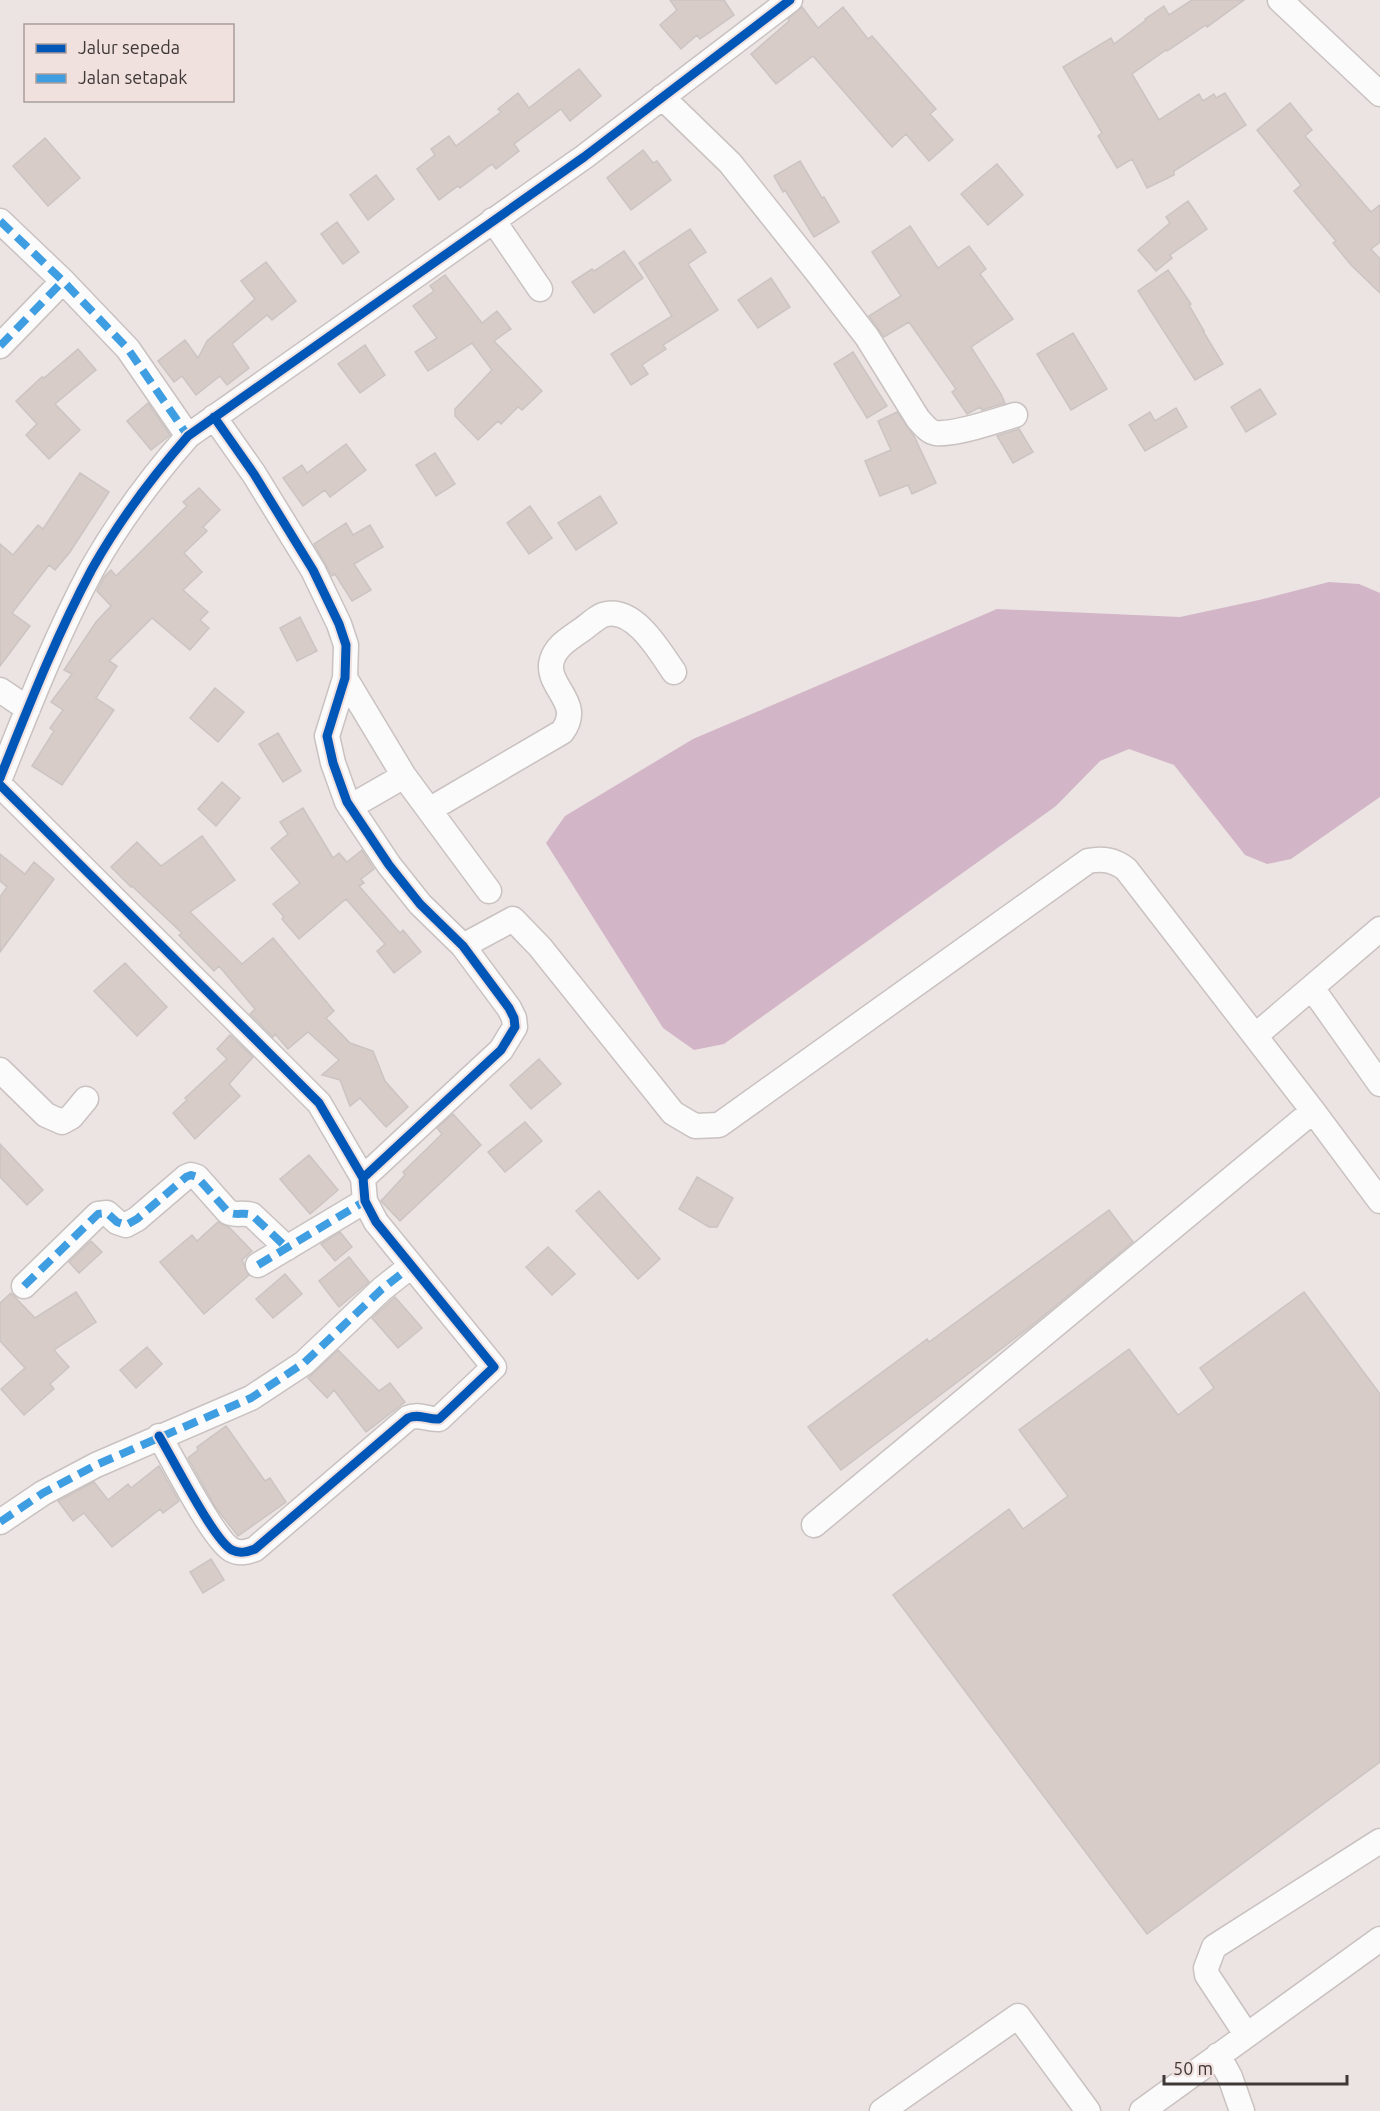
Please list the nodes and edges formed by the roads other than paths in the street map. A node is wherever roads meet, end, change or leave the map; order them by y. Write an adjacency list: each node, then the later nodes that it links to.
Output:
1 (790, 0): 4 (street)
2 (1280, 0): 3 (street)
3 (1380, 94)
4 (662, 98): 5 (street); 10 (street)
5 (494, 220): 8 (street); 11 (street)
6 (0, 221): 7 (street)
7 (63, 281): 9 (street); 12 (street)
8 (540, 289)
9 (0, 346)
10 (1015, 415)
11 (214, 417): 12 (street); 14 (street)
12 (188, 436): 16 (street)
13 (674, 672): 21 (street)
14 (345, 678): 17 (street); 20 (street)
15 (0, 690): 16 (street)
16 (28, 709): 18 (street)
17 (404, 776): 20 (street); 21 (street)
18 (0, 778)
19 (0, 785): 31 (street)
20 (350, 807): 24 (street)
21 (429, 810): 22 (street)
22 (489, 891)
23 (1380, 929): 25 (street)
24 (463, 946): 26 (street); 31 (street)
25 (1312, 987): 26 (street); 28 (street)
26 (1255, 1036): 30 (street)
27 (0, 1070): 29 (street)
28 (1380, 1084)
29 (86, 1099)
30 (1313, 1111): 32 (street); 39 (street)
31 (364, 1190): 33 (street); 35 (street)
32 (1380, 1201)
33 (287, 1248): 34 (street); 36 (street)
34 (258, 1265)
35 (411, 1266): 37 (street); 37 (street)
36 (24, 1286)
37 (159, 1436): 38 (street)
38 (0, 1522)
39 (814, 1525)
40 (1380, 1841): 42 (street)
41 (1380, 1939): 42 (street)
42 (1246, 2034): 43 (street)
43 (1218, 2055): 46 (street); 47 (street)
44 (882, 2111): 45 (street)
45 (1088, 2111)
46 (1142, 2111)
47 (1242, 2111)

